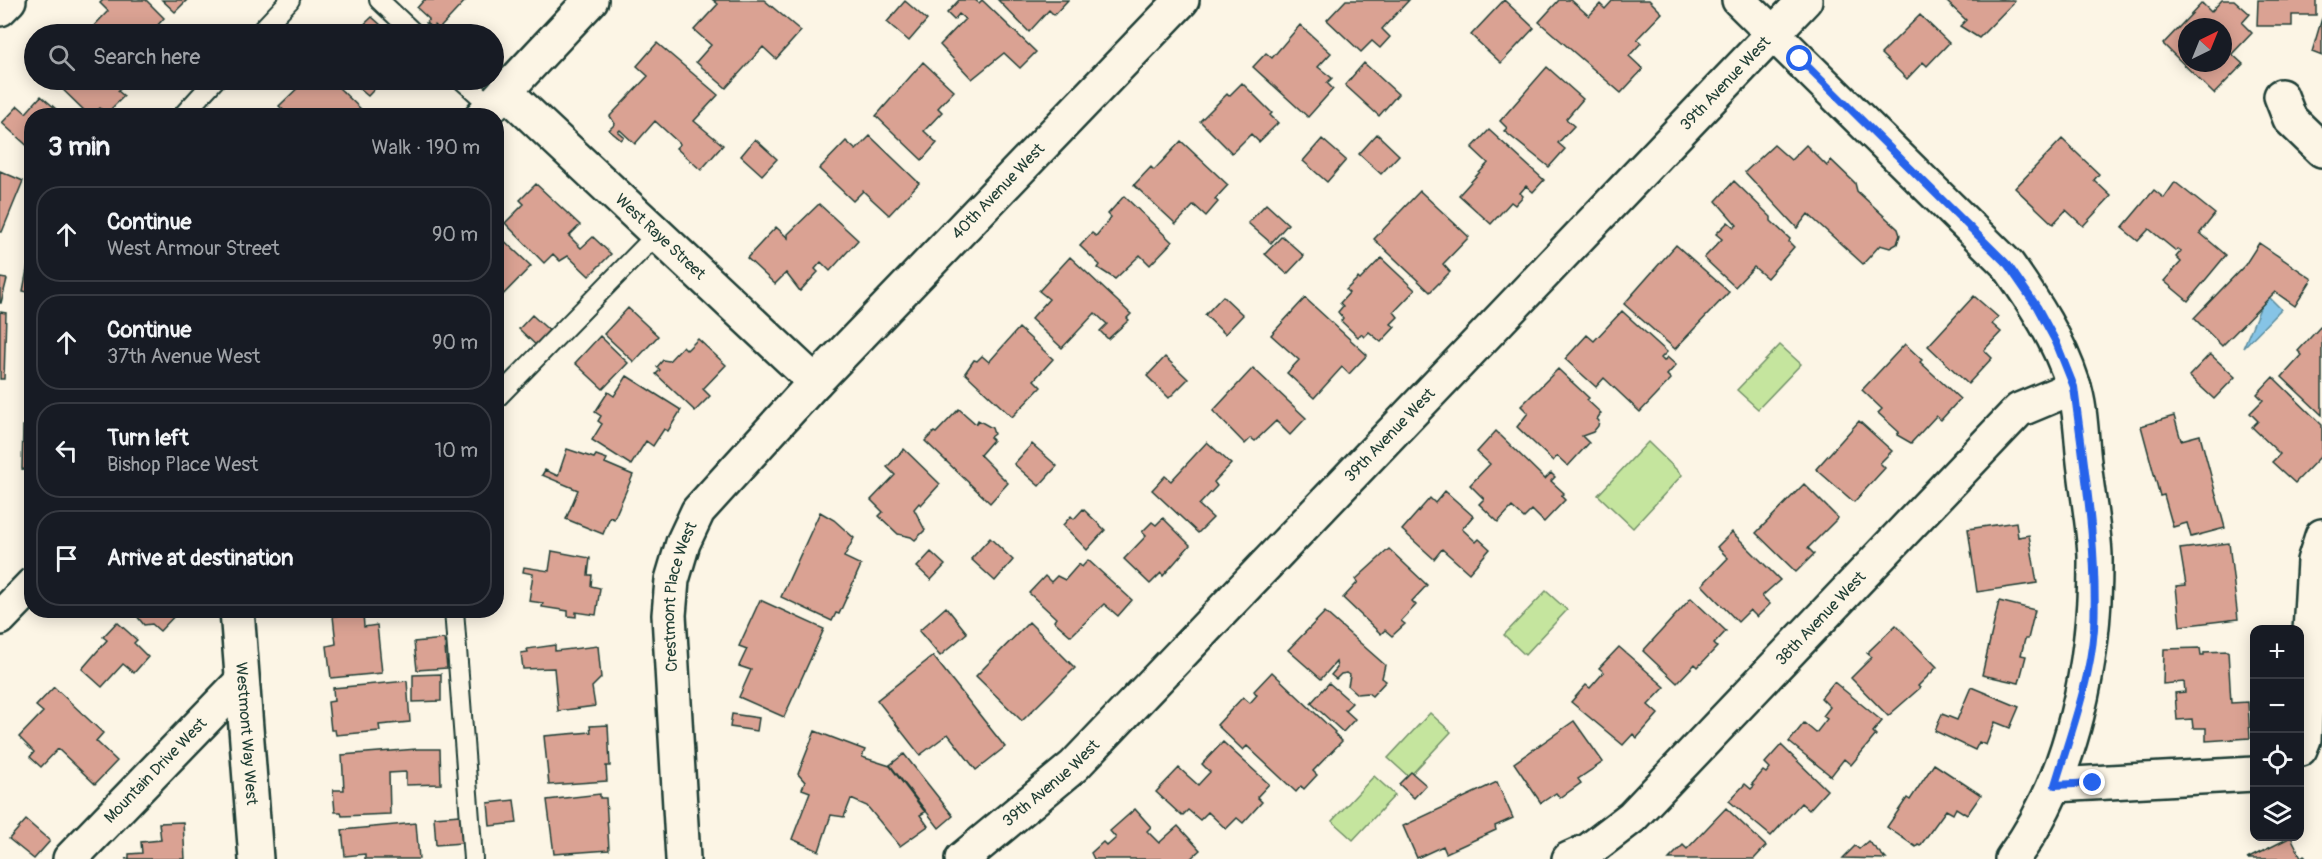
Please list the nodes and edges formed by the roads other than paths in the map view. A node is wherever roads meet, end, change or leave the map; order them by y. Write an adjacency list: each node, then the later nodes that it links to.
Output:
1 (9, 0): 8 (street)
2 (290, 0): 9 (lane)
3 (379, 0): 10 (lane)
4 (591, 0): 15 (street)
5 (1182, 0): 20 (street, 40th Avenue West)
6 (1739, 0): 11 (street)
7 (1805, 0): 11 (street, 39th Avenue West)
8 (0, 9)
9 (267, 24)
10 (404, 24)
11 (1773, 32): 21 (street); 36 (street, 39th Avenue West)
12 (206, 90): 16 (lane)
13 (474, 90): 15 (lane)
14 (2282, 96): 18 (street)
15 (492, 104)
16 (189, 108)
17 (504, 113): 19 (street, West Raye Street)
18 (2322, 150)
19 (657, 234): 20 (street, West Raye Street); 22 (lane)
20 (815, 382): 35 (street, Crestmont Place West)
21 (2074, 387): 31 (street); 37 (street, 38th Avenue West)
22 (504, 391)
23 (2322, 536): 29 (street)
24 (24, 593): 25 (street)
25 (0, 618)
26 (237, 618): 28 (street, Westmont Way West)
27 (455, 618): 34 (lane)
28 (241, 682): 32 (street, Mountain Drive West); 33 (street, Westmont Way West)
29 (2304, 739)
30 (2250, 774): 31 (street)
31 (2055, 785): 38 (street)
32 (70, 859)
33 (256, 859)
34 (473, 859)
35 (683, 859)
36 (962, 859)
37 (1569, 859)
38 (2012, 859)

